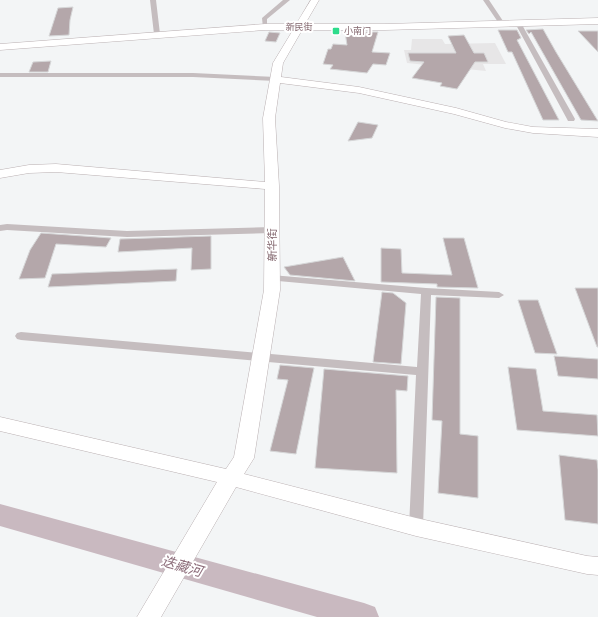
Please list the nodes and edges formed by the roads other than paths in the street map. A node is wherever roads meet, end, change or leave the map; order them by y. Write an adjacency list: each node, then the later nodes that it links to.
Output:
1 (153, 0): 10 (street)
2 (287, 0): 8 (street)
3 (315, 0): 9 (street, 新华街)
4 (486, 0): 7 (street)
5 (598, 21): 6 (street, 新民街)
6 (518, 23): 7 (street, 新民街); 14 (street)
7 (502, 24): 9 (street, 新民街)
8 (265, 27): 9 (street, 新民街); 10 (street, 新民街)
9 (300, 27): 13 (street, 新华街)
10 (157, 34): 11 (street, 新民街)
11 (0, 47)
12 (0, 76): 13 (street)
13 (276, 78): 15 (street); 17 (street, 新华街)
14 (571, 119)
15 (598, 133)
16 (0, 174): 17 (street)
17 (272, 186): 19 (street, 新华街)
18 (0, 228): 19 (street)
19 (272, 230): 20 (street, 新华街)
20 (272, 278): 21 (street); 24 (street, 新华街)
21 (426, 291): 22 (street); 25 (street)
22 (499, 295)
23 (21, 336): 24 (street)
24 (260, 358): 25 (street); 27 (street, 新华街)
25 (423, 372): 28 (street)
26 (0, 424): 27 (street)
27 (226, 485): 28 (street); 30 (street, 新华街)
28 (416, 527): 29 (street)
29 (598, 566)
30 (149, 617)

